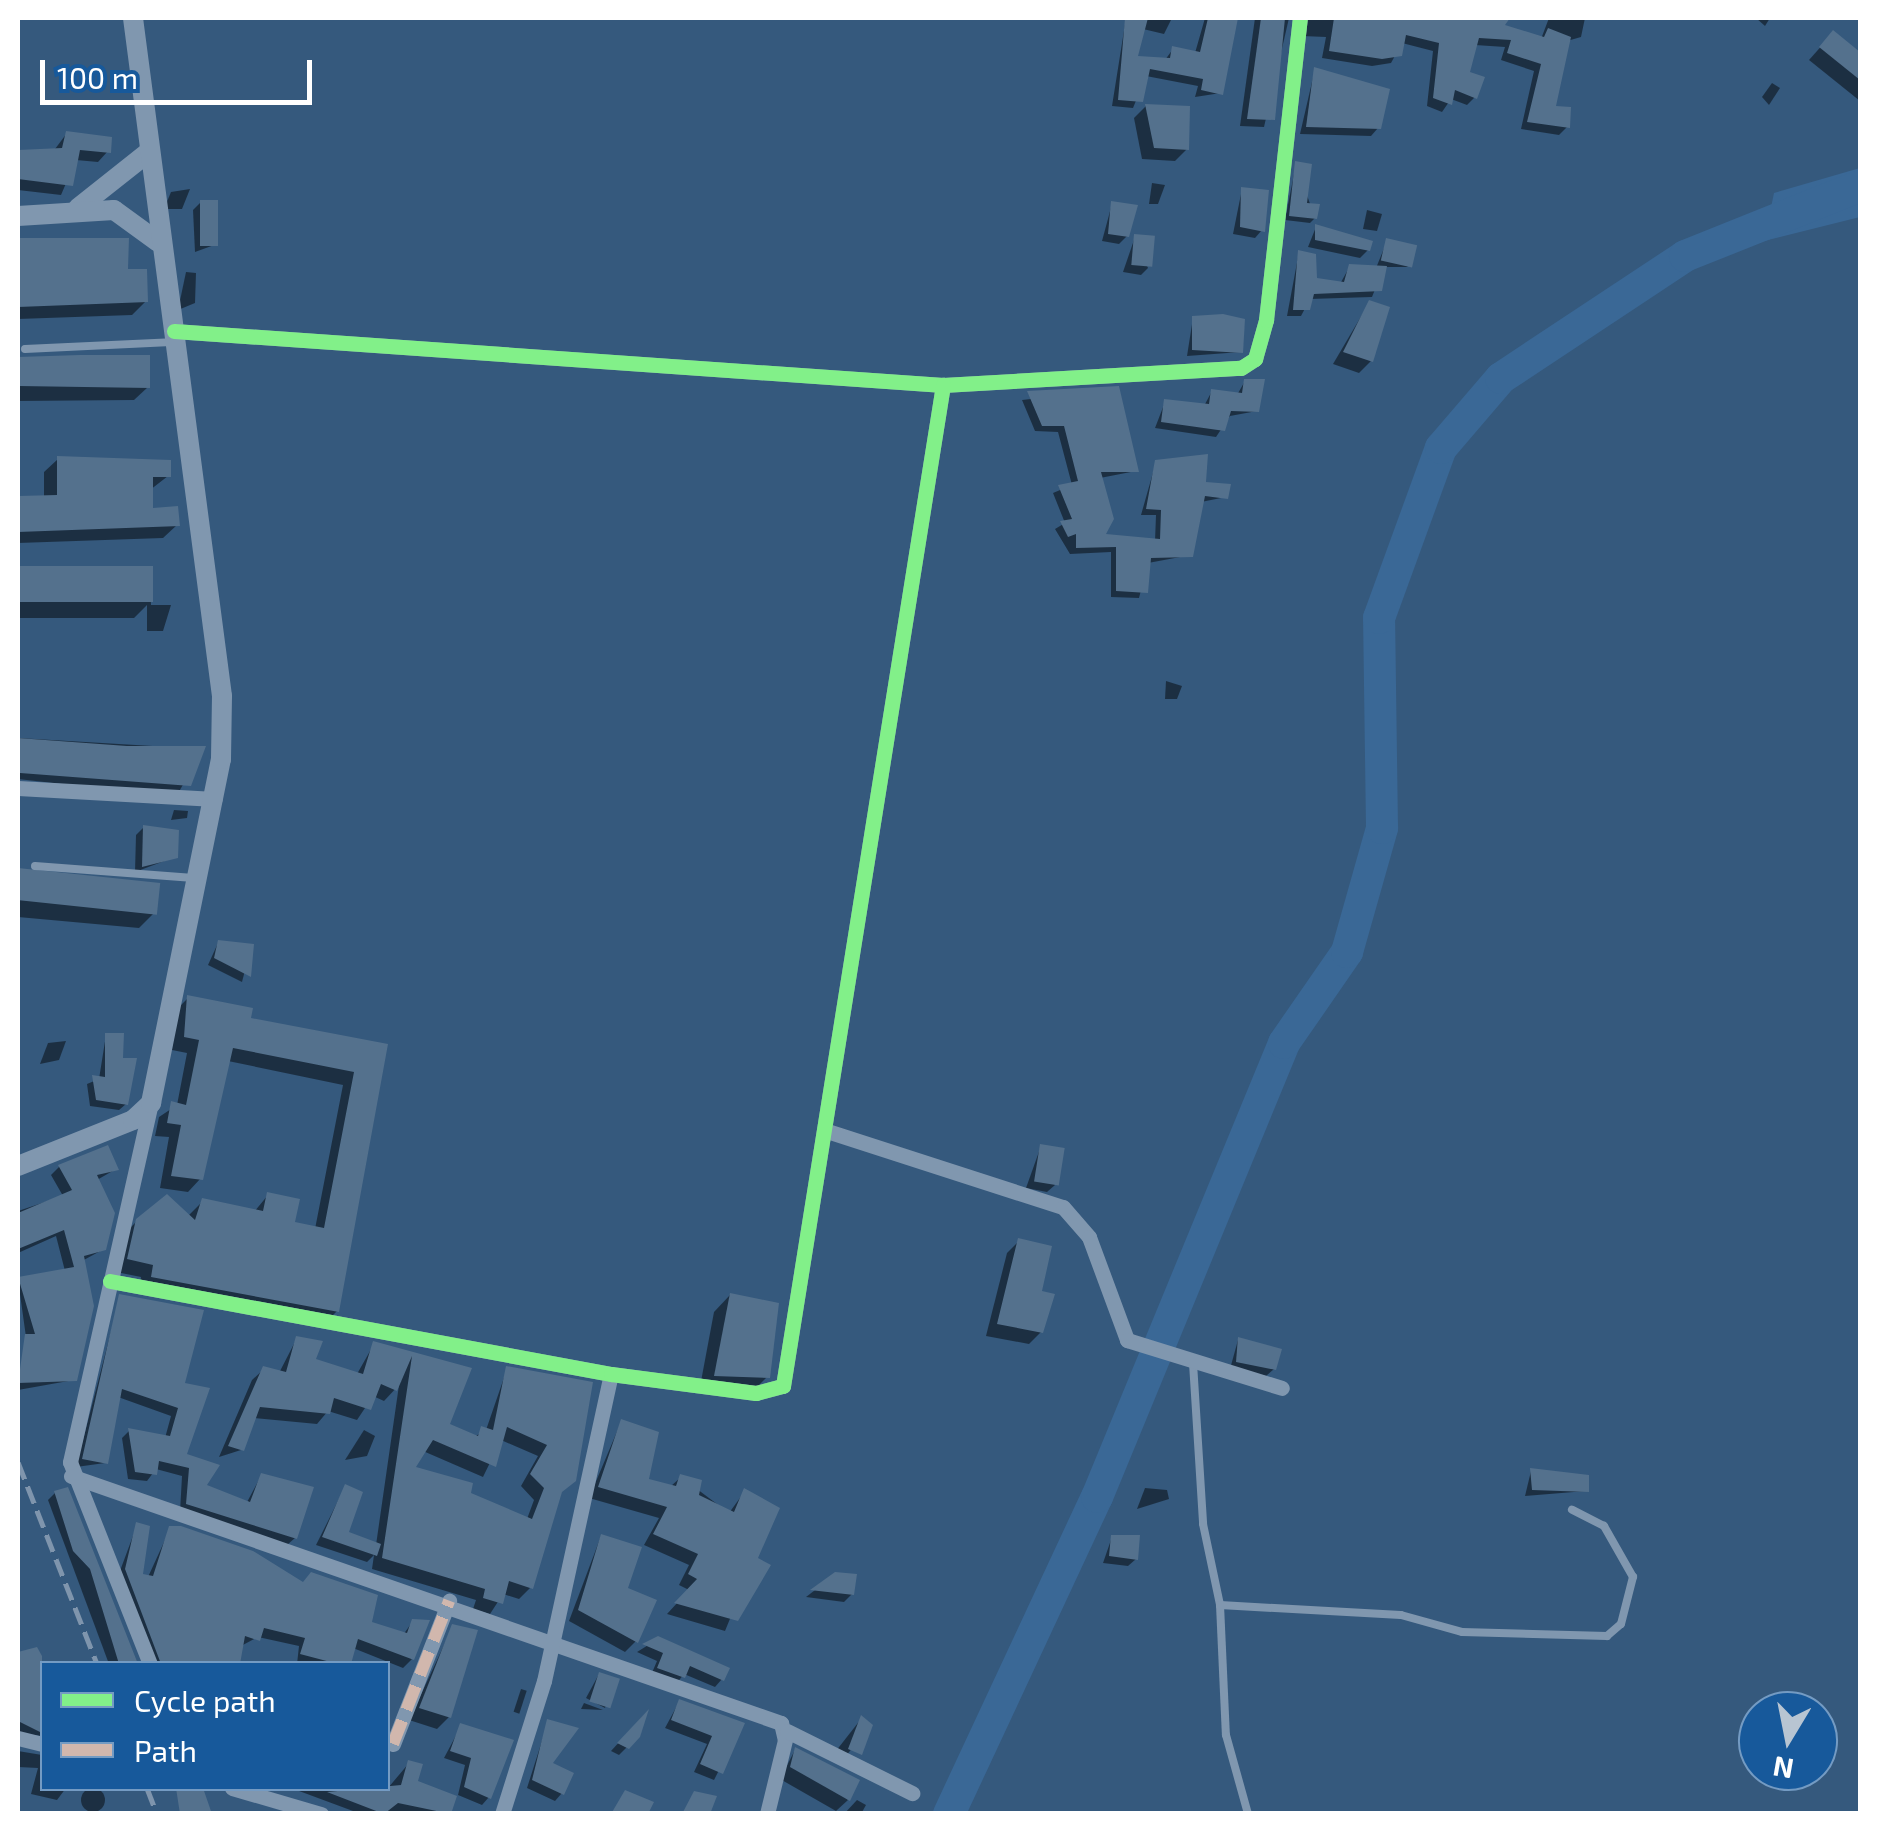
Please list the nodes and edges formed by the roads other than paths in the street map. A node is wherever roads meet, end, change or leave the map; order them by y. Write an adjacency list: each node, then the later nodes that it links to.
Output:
1 (134, 18): 3 (street)
2 (1300, 18): 9 (street)
3 (150, 151): 4 (street); 6 (street)
4 (74, 211): 5 (street); 6 (street)
5 (18, 216)
6 (158, 242): 7 (street)
7 (175, 337): 8 (lane); 9 (street); 11 (street)
8 (25, 349)
9 (943, 384): 15 (street)
10 (18, 788): 11 (street)
11 (215, 799): 13 (street)
12 (35, 866): 13 (lane)
13 (198, 878): 14 (street)
14 (151, 1103): 16 (street); 17 (street)
15 (824, 1130): 18 (street); 19 (street)
16 (18, 1166)
17 (110, 1281): 19 (street); 21 (street)
18 (1185, 1360): 20 (street); 24 (lane)
19 (611, 1374): 25 (street)
20 (1282, 1388)
21 (71, 1476): 23 (street); 26 (street)
22 (1572, 1510): 24 (lane)
23 (449, 1602): 25 (street); 28 (street)
24 (1220, 1605): 34 (lane)
25 (554, 1637): 27 (street); 32 (street)
26 (149, 1661)
27 (786, 1731): 30 (street); 33 (street)
28 (393, 1744)
29 (242, 1791): 31 (street)
30 (912, 1793)
31 (320, 1814)
32 (502, 1814)
33 (767, 1814)
34 (1248, 1814)

